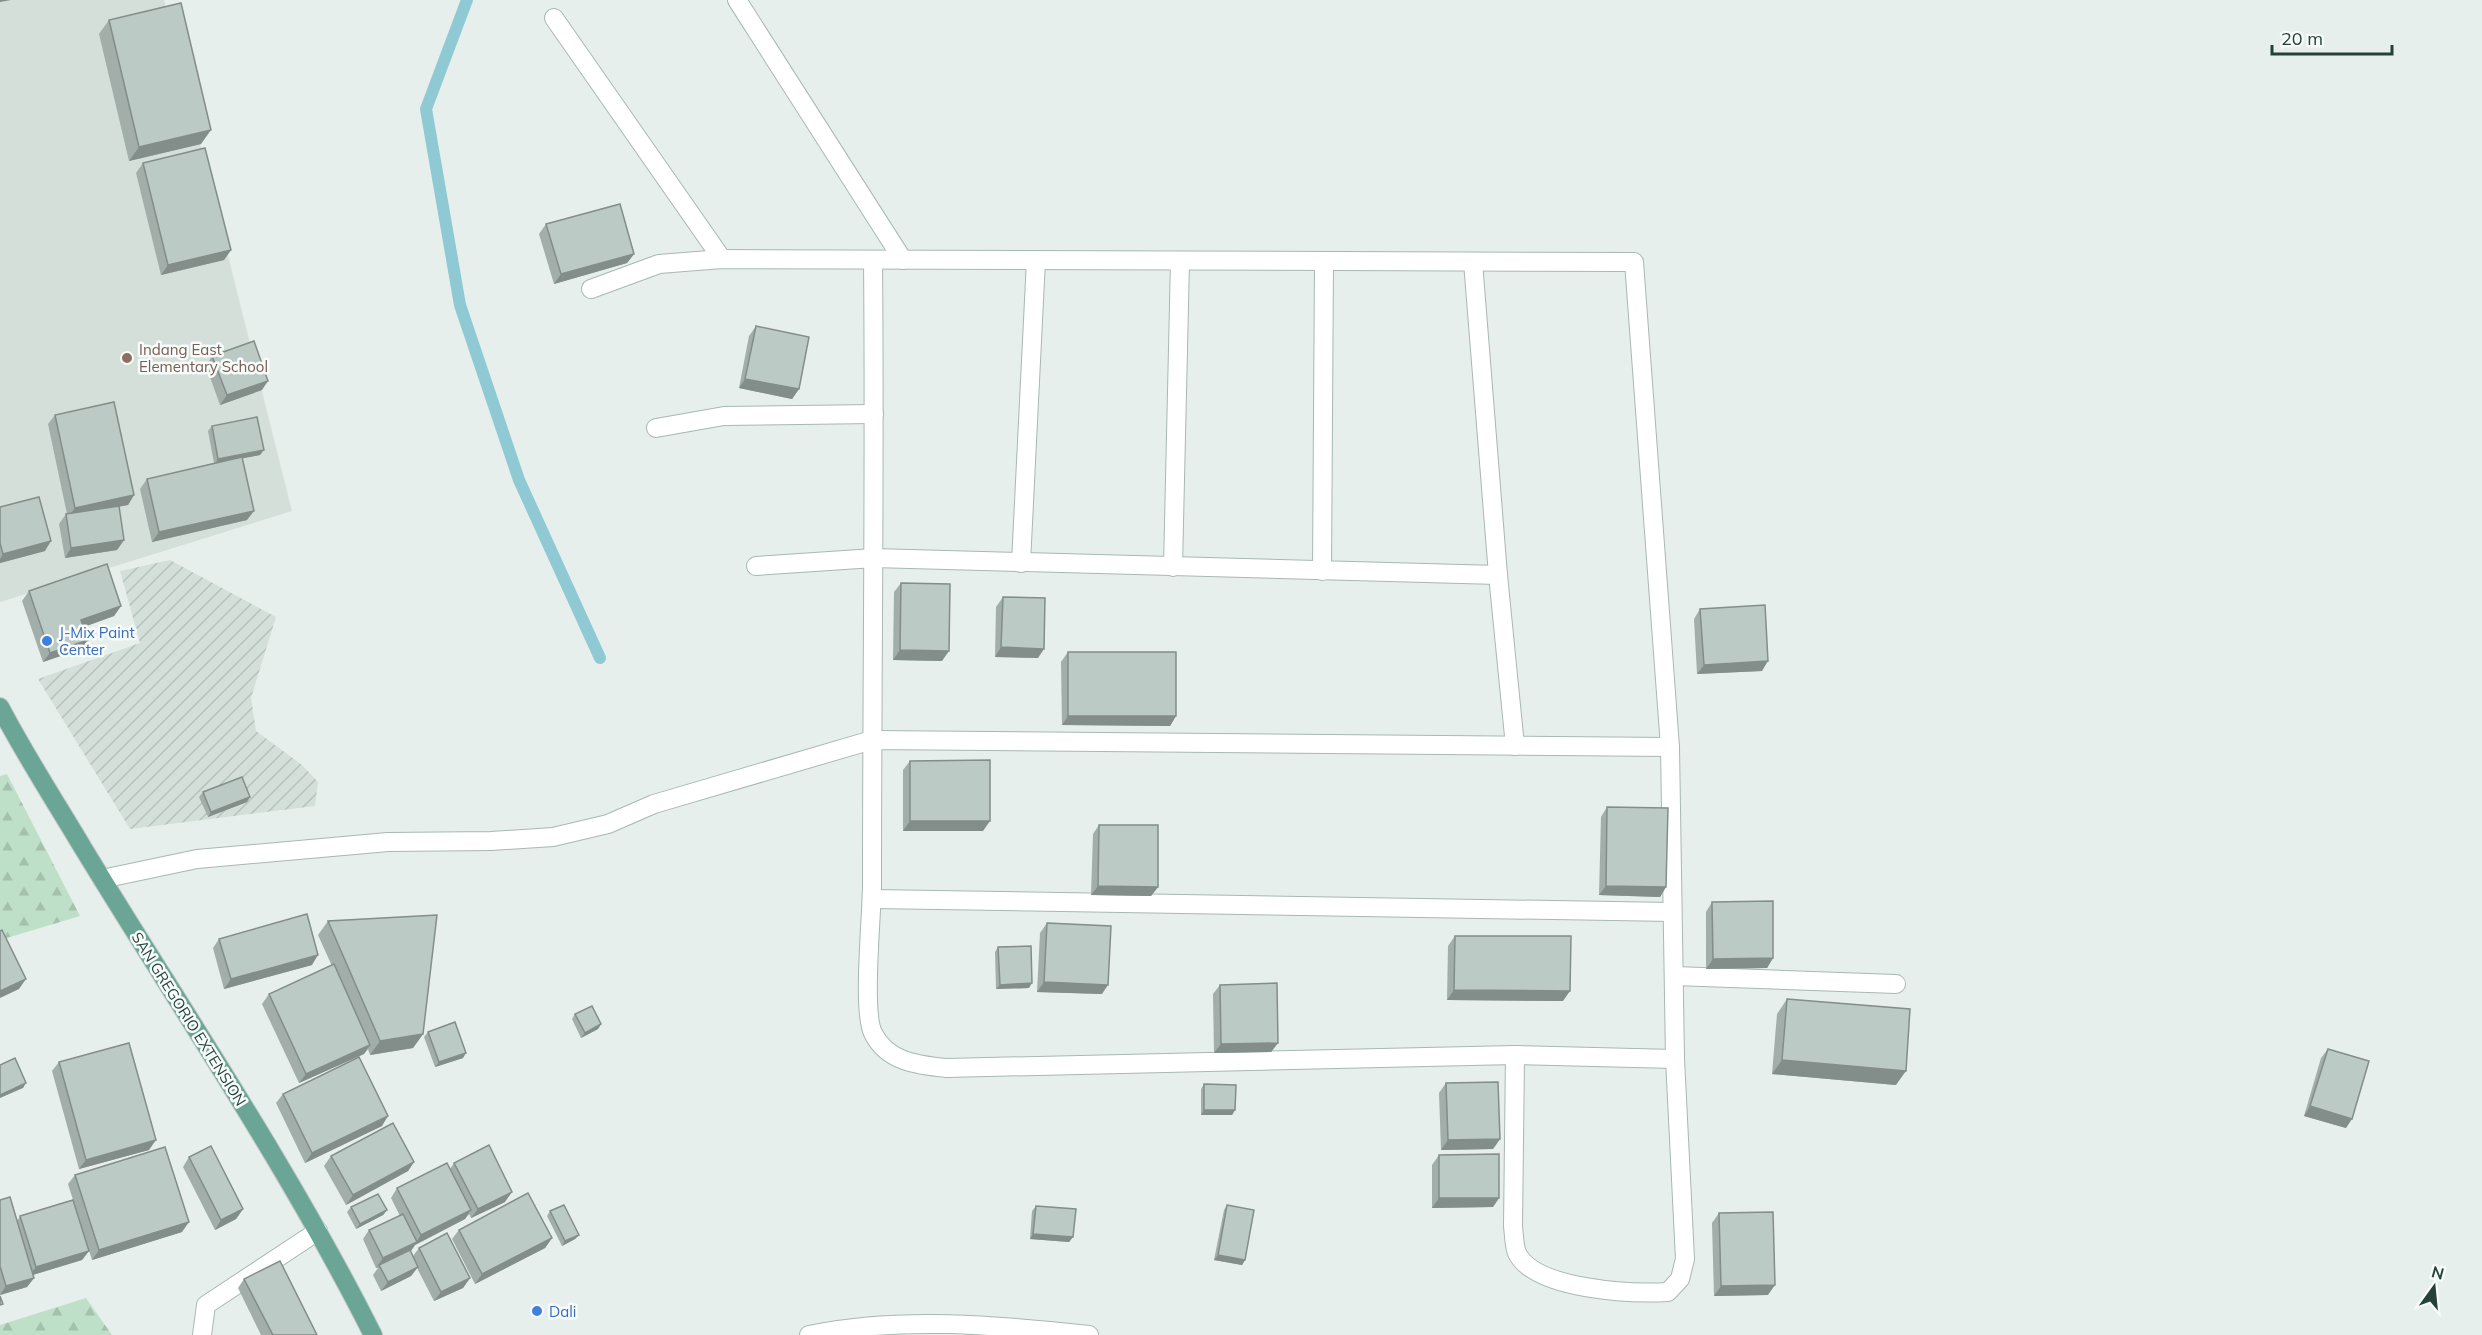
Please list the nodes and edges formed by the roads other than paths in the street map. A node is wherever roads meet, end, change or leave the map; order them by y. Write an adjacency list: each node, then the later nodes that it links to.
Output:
1 (737, 0): 5 (street)
2 (554, 18): 3 (street)
3 (722, 259): 4 (street); 10 (street)
4 (873, 260): 5 (street); 11 (street)
5 (903, 260): 6 (street)
6 (1036, 260): 7 (street); 14 (street)
7 (1180, 261): 8 (street); 16 (street)
8 (1324, 261): 9 (street); 17 (street)
9 (1473, 262): 18 (street); 22 (street)
10 (591, 289)
11 (874, 414): 12 (street); 13 (street)
12 (656, 428)
13 (874, 558): 14 (street); 15 (street); 20 (street)
14 (1021, 563): 16 (street)
15 (756, 566)
16 (1173, 567): 17 (street)
17 (1323, 571): 18 (street)
18 (1498, 575): 21 (street)
19 (0, 707): 23 (main road, SAN GREGORIO EXTENSION)
20 (872, 740): 21 (street); 23 (street); 24 (street)
21 (1515, 746): 22 (street)
22 (1670, 747): 25 (street)
23 (102, 879): 30 (main road, SAN GREGORIO EXTENSION)
24 (872, 899): 25 (street); 28 (street)
25 (1672, 912): 26 (street)
26 (1674, 976): 27 (street); 29 (street)
27 (1896, 984)
28 (1515, 1055): 29 (street); 29 (street)
29 (1675, 1059)
30 (318, 1231): 31 (street); 32 (main road, SAN GREGORIO EXTENSION)
31 (202, 1335)
32 (373, 1335)
33 (808, 1335): 34 (street)
34 (1089, 1335)

